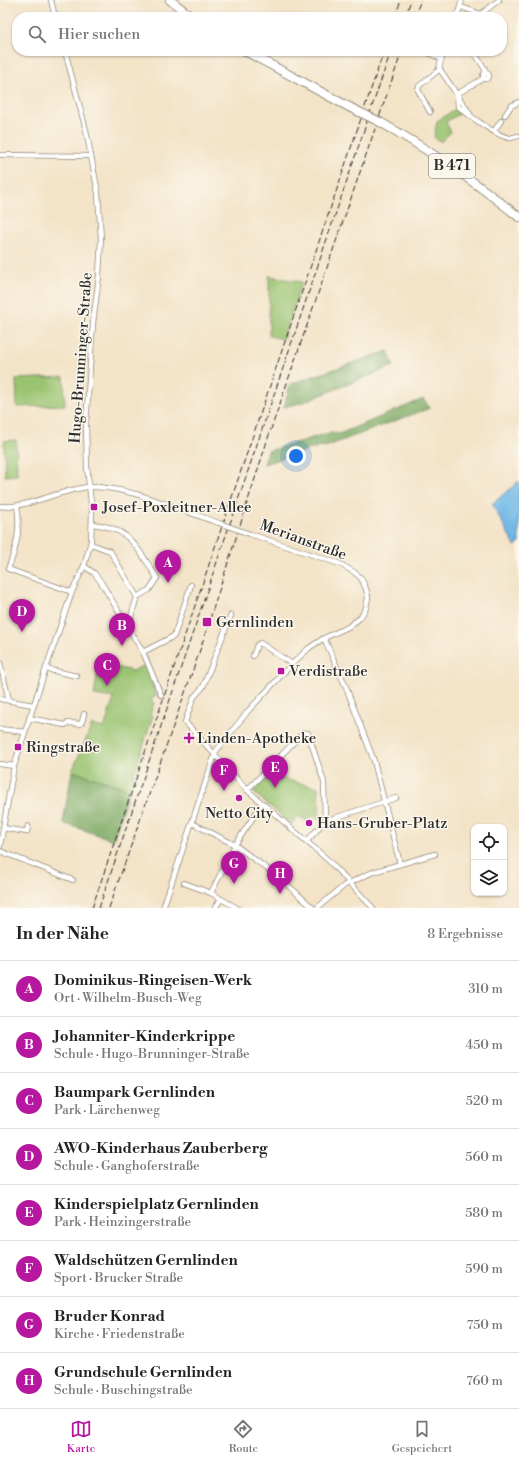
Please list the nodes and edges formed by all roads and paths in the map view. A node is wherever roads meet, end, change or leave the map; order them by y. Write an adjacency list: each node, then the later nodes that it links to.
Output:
1 (51, 0): 6 (street)
2 (170, 0): 7 (highway)
3 (462, 0): 5 (street)
4 (499, 0): 10 (street)
5 (461, 7): 8 (street); 9 (street)
6 (54, 12)
7 (186, 12)
8 (459, 12)
9 (473, 12)
10 (484, 12)
11 (66, 56): 26 (street, Hugo-Brunninger-Straße)
12 (254, 56): 27 (highway, B 471, bridge)
13 (435, 56): 16 (street)
14 (442, 56): 16 (street)
15 (476, 56): 18 (street)
16 (441, 59): 17 (street)
17 (440, 69): 18 (street); 20 (street)
18 (457, 94): 23 (street)
19 (519, 102): 21 (street)
20 (430, 112)
21 (505, 115)
22 (501, 121): 23 (street)
23 (494, 131): 24 (street)
24 (519, 136)
25 (0, 155): 26 (street)
26 (91, 156): 28 (street, Hugo-Brunninger-Straße)
27 (519, 217)
28 (90, 487): 30 (street); 31 (street, Hugo-Brunninger-Straße); 39 (street, Merianstraße, bridge)
29 (0, 506): 30 (street)
30 (17, 506): 35 (street)
31 (92, 524): 32 (street, Hugo-Brunninger-Straße); 36 (street)
32 (91, 544): 33 (street, Hugo-Brunninger-Straße); 36 (street)
33 (84, 566): 35 (street, Hugo-Brunninger-Straße); 38 (street)
34 (191, 585): 40 (street)
35 (72, 592): 44 (street, Hugo-Brunninger-Straße)
36 (137, 597): 38 (street)
37 (231, 615): 54 (street)
38 (125, 622): 40 (street)
39 (324, 638): 43 (street, Merianstraße); 59 (street)
40 (143, 652): 46 (street)
41 (253, 656): 43 (street)
42 (0, 663): 48 (street)
43 (292, 664): 54 (street, Merianstraße)
44 (46, 668): 45 (street); 49 (street, Hugo-Brunninger-Straße)
45 (77, 676)
46 (161, 695)
47 (0, 699): 48 (street)
48 (9, 700): 49 (street)
49 (33, 705): 51 (street, Hugo-Brunninger-Straße)
50 (84, 714): 51 (street)
51 (29, 718): 53 (street, Hugo-Brunninger-Straße)
52 (0, 728): 53 (street)
53 (24, 732): 56 (street, Hugo-Brunninger-Straße)
54 (214, 756): 57 (street); 64 (street, Merianstraße)
55 (0, 764): 56 (street)
56 (14, 766): 62 (street, Hugo-Brunninger-Straße)
57 (247, 790): 60 (street); 63 (street)
58 (396, 798): 59 (street)
59 (384, 802): 63 (street); 72 (street)
60 (262, 804): 67 (street); 68 (street)
61 (0, 810): 62 (street)
62 (6, 811): 66 (street, Hugo-Brunninger-Straße)
63 (325, 821): 67 (street)
64 (192, 823): 68 (street); 78 (street, Merianstraße)
65 (28, 826): 66 (street)
66 (3, 828): 69 (street, Hugo-Brunninger-Straße)
67 (307, 841): 75 (street)
68 (235, 844): 76 (street); 81 (street)
69 (0, 846)
70 (0, 851): 73 (street)
71 (436, 854): 72 (street)
72 (400, 864): 75 (street)
73 (74, 880)
74 (184, 883): 76 (street)
75 (350, 883): 82 (street); 83 (street)
76 (211, 893): 77 (street)
77 (222, 899): 79 (street); 80 (street)
78 (163, 908)
79 (215, 908)
80 (237, 908)
81 (313, 908)
82 (316, 908)
83 (373, 908)

